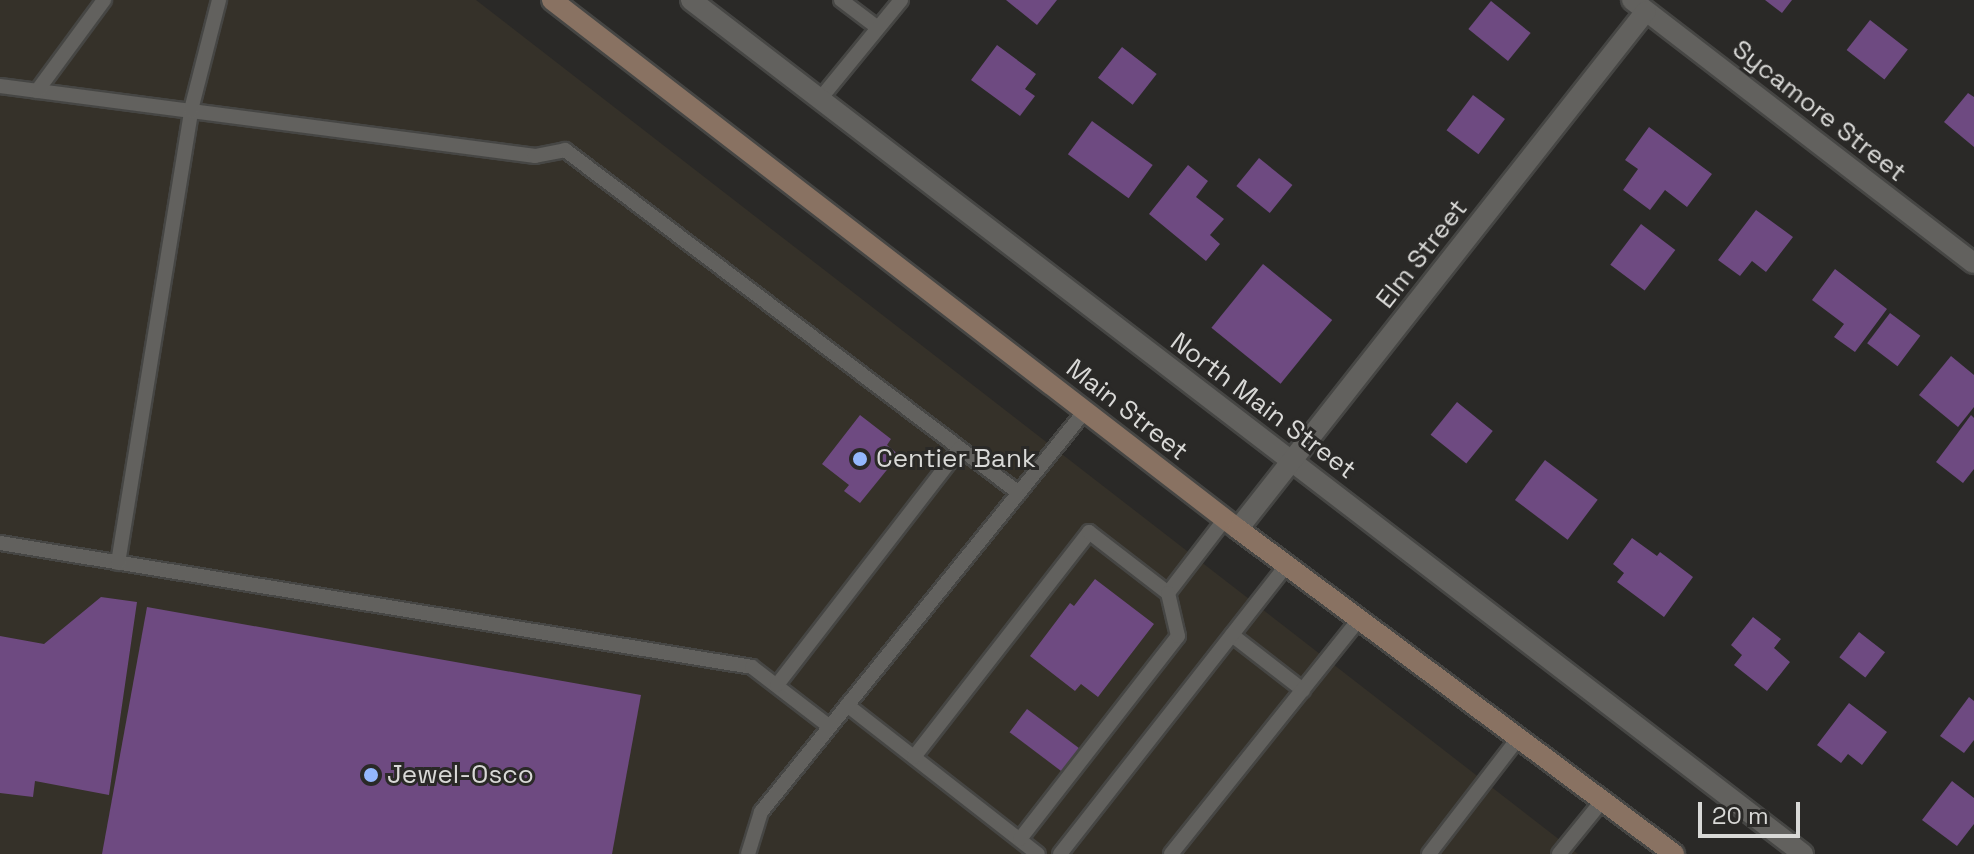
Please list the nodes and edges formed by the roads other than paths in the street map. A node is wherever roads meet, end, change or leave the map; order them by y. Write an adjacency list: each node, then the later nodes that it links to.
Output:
1 (104, 0): 10 (lane)
2 (219, 0): 12 (lane)
3 (552, 0): 14 (main road, Main Street)
4 (841, 0): 8 (lane)
5 (901, 0): 8 (lane)
6 (694, 1): 11 (street, North Main Street)
7 (1639, 6): 13 (street, Sycamore Street); 16 (street, Elm Street)
8 (878, 28): 11 (lane)
9 (0, 86): 10 (lane)
10 (37, 91): 12 (lane)
11 (820, 99): 16 (street, North Main Street)
12 (191, 110): 15 (lane); 20 (lane)
13 (1974, 263)
14 (1085, 411): 17 (lane); 18 (main road, Main Street)
15 (960, 448): 17 (lane); 25 (lane)
16 (1291, 460): 18 (street, Elm Street); 40 (street, North Main Street)
17 (1019, 493): 27 (lane)
18 (1232, 524): 21 (main road, Main Street); 22 (lane)
19 (0, 543): 20 (lane)
20 (118, 563): 25 (lane)
21 (1287, 565): 23 (main road, Main Street); 24 (lane)
22 (1168, 593): 30 (lane); 32 (lane)
23 (1360, 618): 26 (lane); 29 (main road, Main Street)
24 (1232, 635): 26 (lane); 35 (lane)
25 (777, 685): 28 (lane)
26 (1303, 690): 36 (lane)
27 (847, 705): 28 (lane); 30 (lane)
28 (830, 727): 33 (lane)
29 (1519, 737): 31 (main road, Main Street); 37 (lane)
30 (914, 757): 32 (lane)
31 (1602, 801): 38 (lane); 39 (main road, Main Street)
32 (1020, 839): 34 (lane)
33 (748, 854)
34 (1038, 854)
35 (1060, 854)
36 (1171, 854)
37 (1429, 854)
38 (1559, 854)
39 (1674, 854)
40 (1803, 854)

